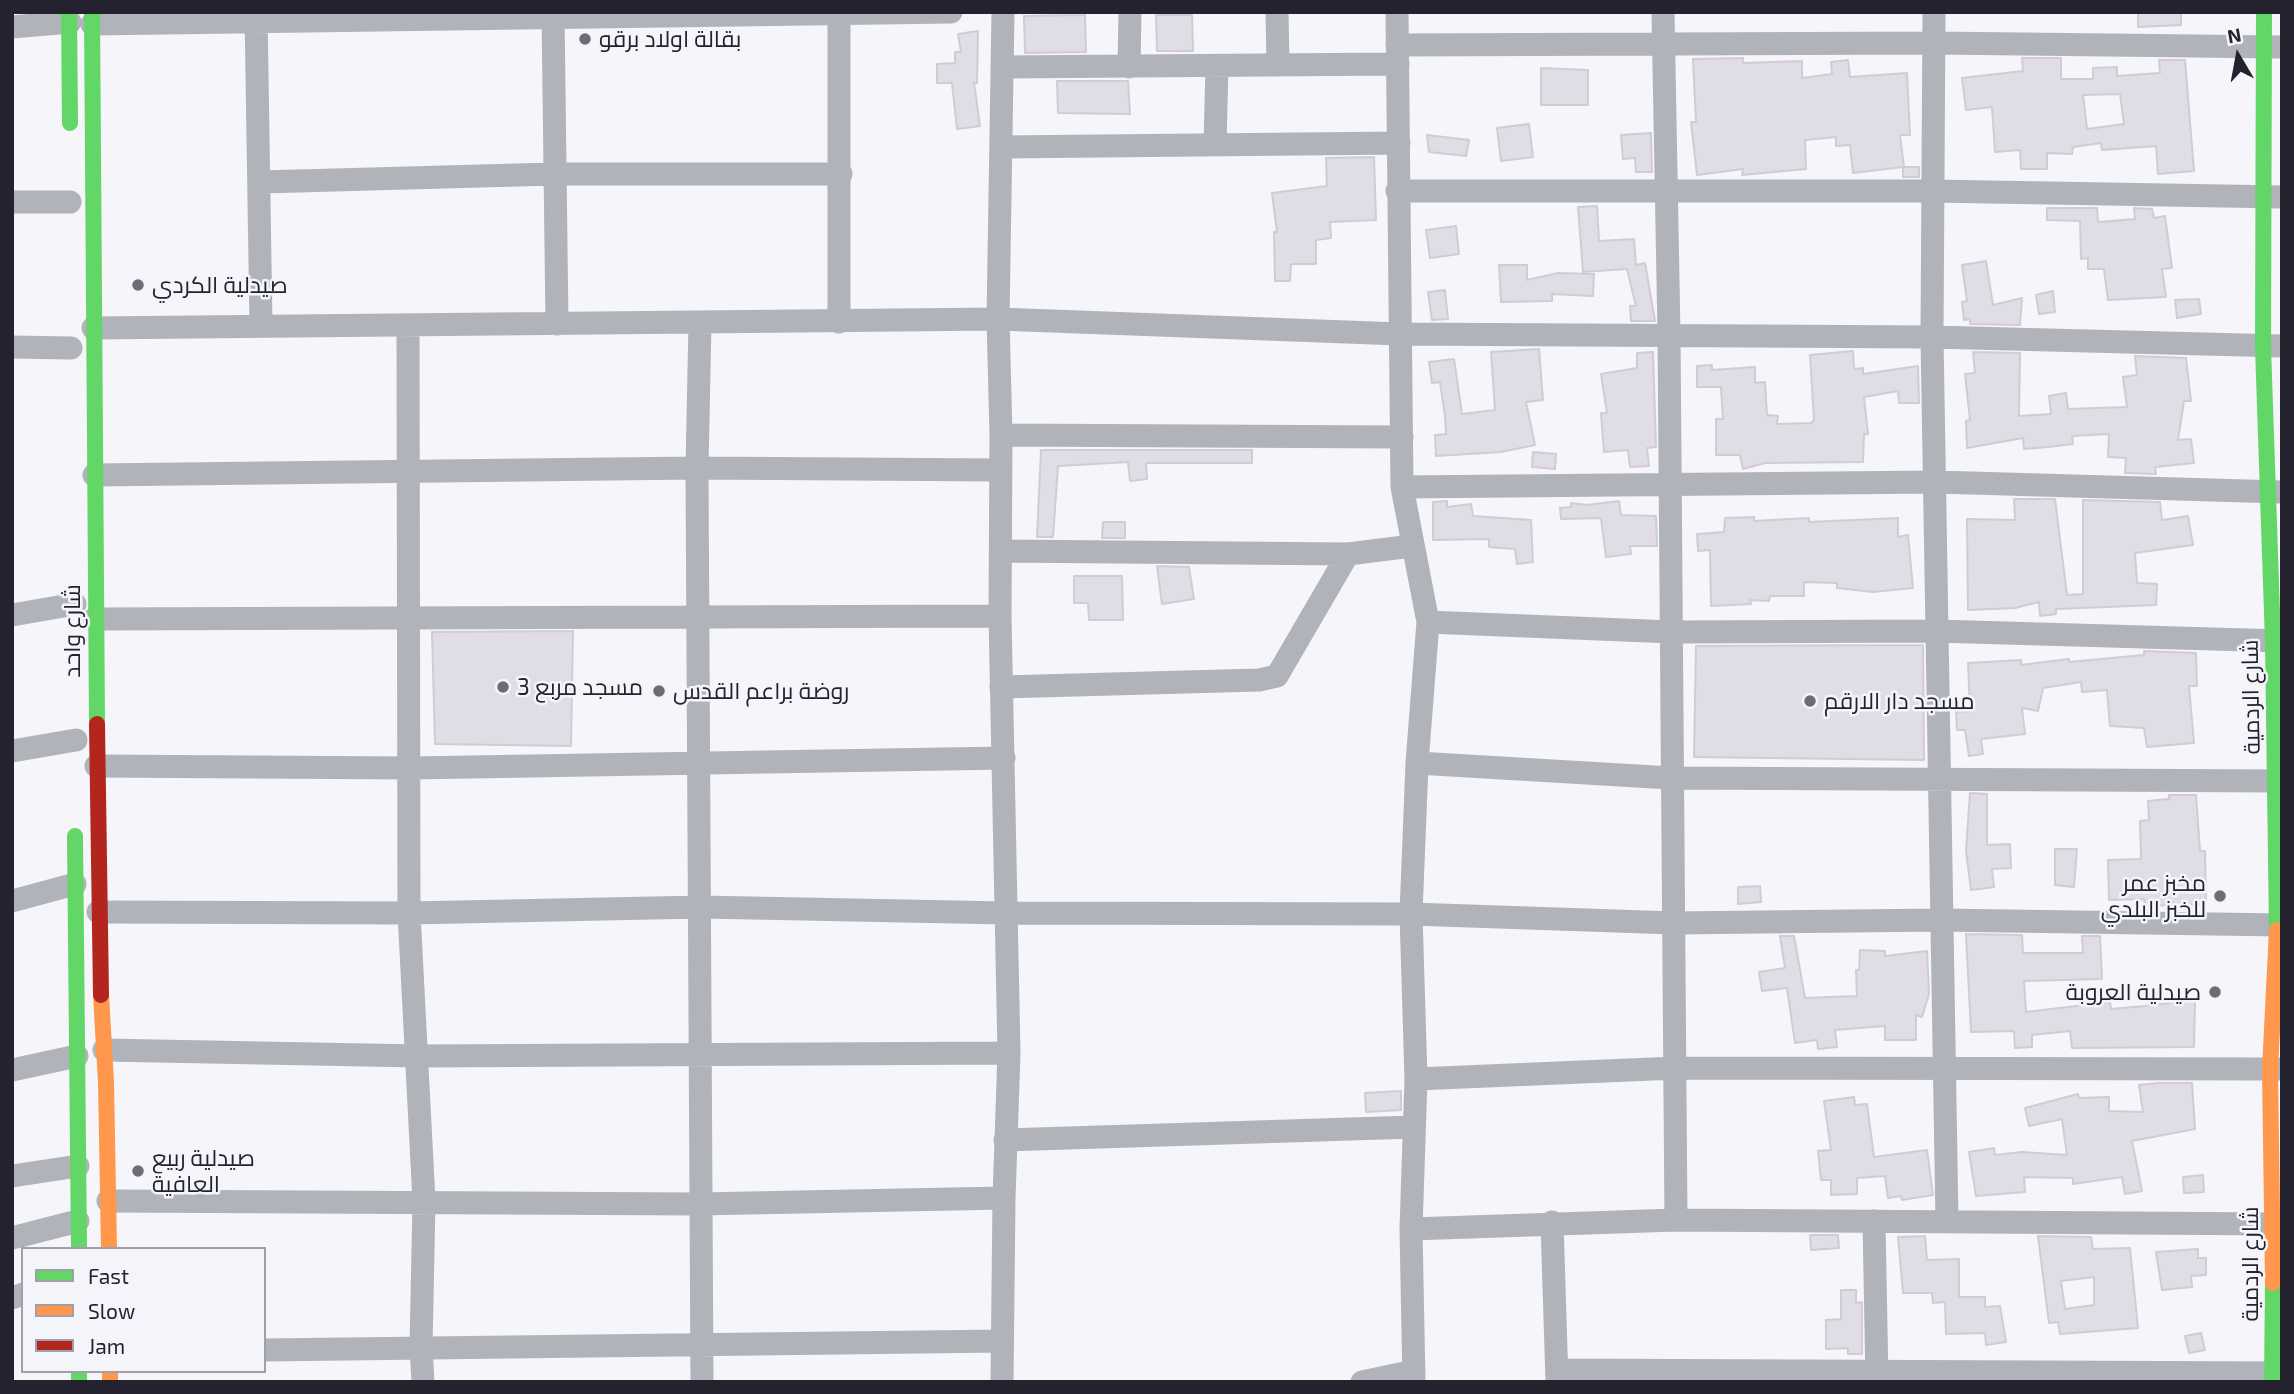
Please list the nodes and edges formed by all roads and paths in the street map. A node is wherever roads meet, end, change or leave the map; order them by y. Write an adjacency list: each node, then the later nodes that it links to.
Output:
1 (951, 12): 10 (street)
2 (1003, 12): 20 (street)
3 (1130, 12): 21 (street)
4 (1277, 12): 18 (street)
5 (1397, 12): 17 (street)
6 (1662, 12): 15 (street)
7 (1934, 12): 14 (street)
8 (2264, 12): 16 (street, شارع الردمية)
9 (553, 14): 10 (street); 11 (street); 27 (street)
10 (839, 14): 26 (street)
11 (256, 17): 12 (street); 28 (street)
12 (81, 18): 13 (street); 24 (street); 44 (street, شارع واحد)
13 (12, 27)
14 (1935, 43): 15 (street); 16 (street); 31 (street)
15 (1664, 45): 17 (street); 30 (street)
16 (2273, 48): 32 (street, شارع الردمية)
17 (1398, 55): 18 (street); 22 (street)
18 (1278, 65): 19 (street)
19 (1217, 66): 21 (street); 23 (street)
20 (1002, 67): 21 (street); 25 (street)
21 (1129, 67)
22 (1399, 143): 23 (street); 29 (street)
23 (1215, 144): 25 (street)
24 (70, 146)
25 (1001, 147): 35 (street)
26 (841, 173): 27 (street); 37 (street)
27 (554, 174): 28 (street); 38 (street)
28 (261, 182): 39 (street)
29 (1398, 191): 30 (street); 41 (street)
30 (1667, 191): 31 (street); 42 (street)
31 (1932, 191): 32 (street); 43 (street)
32 (2272, 197): 45 (street, شارع الردمية)
33 (70, 201): 34 (street)
34 (12, 202)
35 (998, 319): 37 (street); 41 (street); 47 (street)
36 (700, 322): 37 (street); 38 (street); 51 (street)
37 (839, 322)
38 (558, 324): 40 (street)
39 (261, 325): 40 (street); 44 (street)
40 (408, 326): 53 (street)
41 (1400, 334): 42 (street); 48 (street)
42 (1669, 334): 43 (street); 56 (street)
43 (1932, 337): 45 (street); 55 (street)
44 (77, 343): 46 (street); 49 (street, شارع واحد)
45 (2273, 346): 58 (street, شارع الردمية)
46 (12, 347)
47 (1002, 435): 48 (street); 52 (street)
48 (1402, 437): 57 (street)
49 (93, 442): 50 (street); 54 (street, شارع واحد)
50 (74, 444)
51 (697, 468): 52 (street); 53 (street); 66 (street)
52 (1000, 470): 60 (street)
53 (407, 472): 54 (street); 65 (street)
54 (93, 475): 62 (street, شارع واحد)
55 (1936, 482): 56 (street); 58 (street); 68 (street)
56 (1671, 483): 57 (street); 69 (street)
57 (1402, 487): 59 (street)
58 (2274, 492): 70 (street, شارع الردمية)
59 (1412, 547): 61 (street); 67 (street)
60 (1001, 551): 61 (street); 64 (street)
61 (1348, 554): 71 (street)
62 (79, 608): 63 (street); 65 (street); 77 (street, شارع واحد)
63 (12, 615)
64 (1000, 616): 66 (street); 71 (street)
65 (409, 617): 66 (street); 78 (street)
66 (698, 618): 75 (street)
67 (1428, 622): 69 (street); 76 (street)
68 (1936, 631): 69 (street); 70 (street); 80 (street)
69 (1672, 632): 79 (street)
70 (2277, 641): 81 (street, شارع الردمية)
71 (1001, 687): 74 (street)
72 (76, 741): 73 (street)
73 (12, 751)
74 (1004, 758): 75 (street); 88 (street)
75 (700, 763): 78 (street); 85 (street)
76 (1417, 763): 79 (street); 89 (street)
77 (96, 765): 78 (street); 86 (street, شارع واحد)
78 (411, 768): 87 (street)
79 (1671, 778): 80 (street); 91 (street)
80 (1937, 778): 81 (street); 90 (street)
81 (2278, 781): 92 (street, شارع الردمية)
82 (76, 820): 83 (street)
83 (75, 884): 84 (street); 96 (street)
84 (12, 901)
85 (701, 907): 87 (street); 88 (street); 95 (street)
86 (98, 912): 87 (street); 93 (street, شارع واحد)
87 (409, 913): 97 (street)
88 (1006, 913): 89 (street); 94 (street)
89 (1411, 914): 91 (street); 102 (street)
90 (1940, 920): 91 (street); 92 (street); 98 (street)
91 (1674, 923): 99 (street)
92 (2279, 925): 100 (street, شارع الردمية)
93 (104, 1051): 97 (street); 108 (street, شارع واحد)
94 (1009, 1053): 95 (street); 104 (street)
95 (702, 1054): 97 (street); 110 (street)
96 (77, 1056): 101 (street); 105 (street)
97 (419, 1056): 109 (street)
98 (1944, 1066): 99 (street); 100 (street); 112 (street)
99 (1676, 1068): 102 (street); 111 (street)
100 (2276, 1069): 116 (street, شارع الردمية)
101 (12, 1070)
102 (1416, 1079): 103 (street)
103 (1415, 1127): 104 (street); 117 (street)
104 (1005, 1140): 107 (street)
105 (78, 1166): 106 (street); 113 (street)
106 (12, 1176)
107 (1004, 1198): 110 (street); 121 (street)
108 (108, 1201): 109 (street); 120 (street, شارع واحد)
109 (424, 1201): 110 (street); 123 (street)
110 (699, 1204): 122 (street)
111 (1676, 1220): 114 (street); 115 (street)
112 (1947, 1220): 114 (street); 116 (street)
113 (78, 1221): 118 (street); 119 (street)
114 (1874, 1221): 126 (street)
115 (1552, 1222): 117 (street); 125 (street)
116 (2278, 1224): 127 (street, شارع الردمية)
117 (1411, 1229): 128 (street)
118 (12, 1238)
119 (79, 1247)
120 (109, 1247)
121 (1002, 1340): 122 (street); 131 (street)
122 (702, 1346): 123 (street); 130 (street)
123 (421, 1348): 124 (street); 129 (street)
124 (266, 1350)
125 (1557, 1376): 126 (street)
126 (1877, 1376): 127 (street)
127 (2275, 1376)
128 (1414, 1377): 132 (street)
129 (423, 1382)
130 (702, 1382)
131 (1002, 1382)
132 (1362, 1382)

